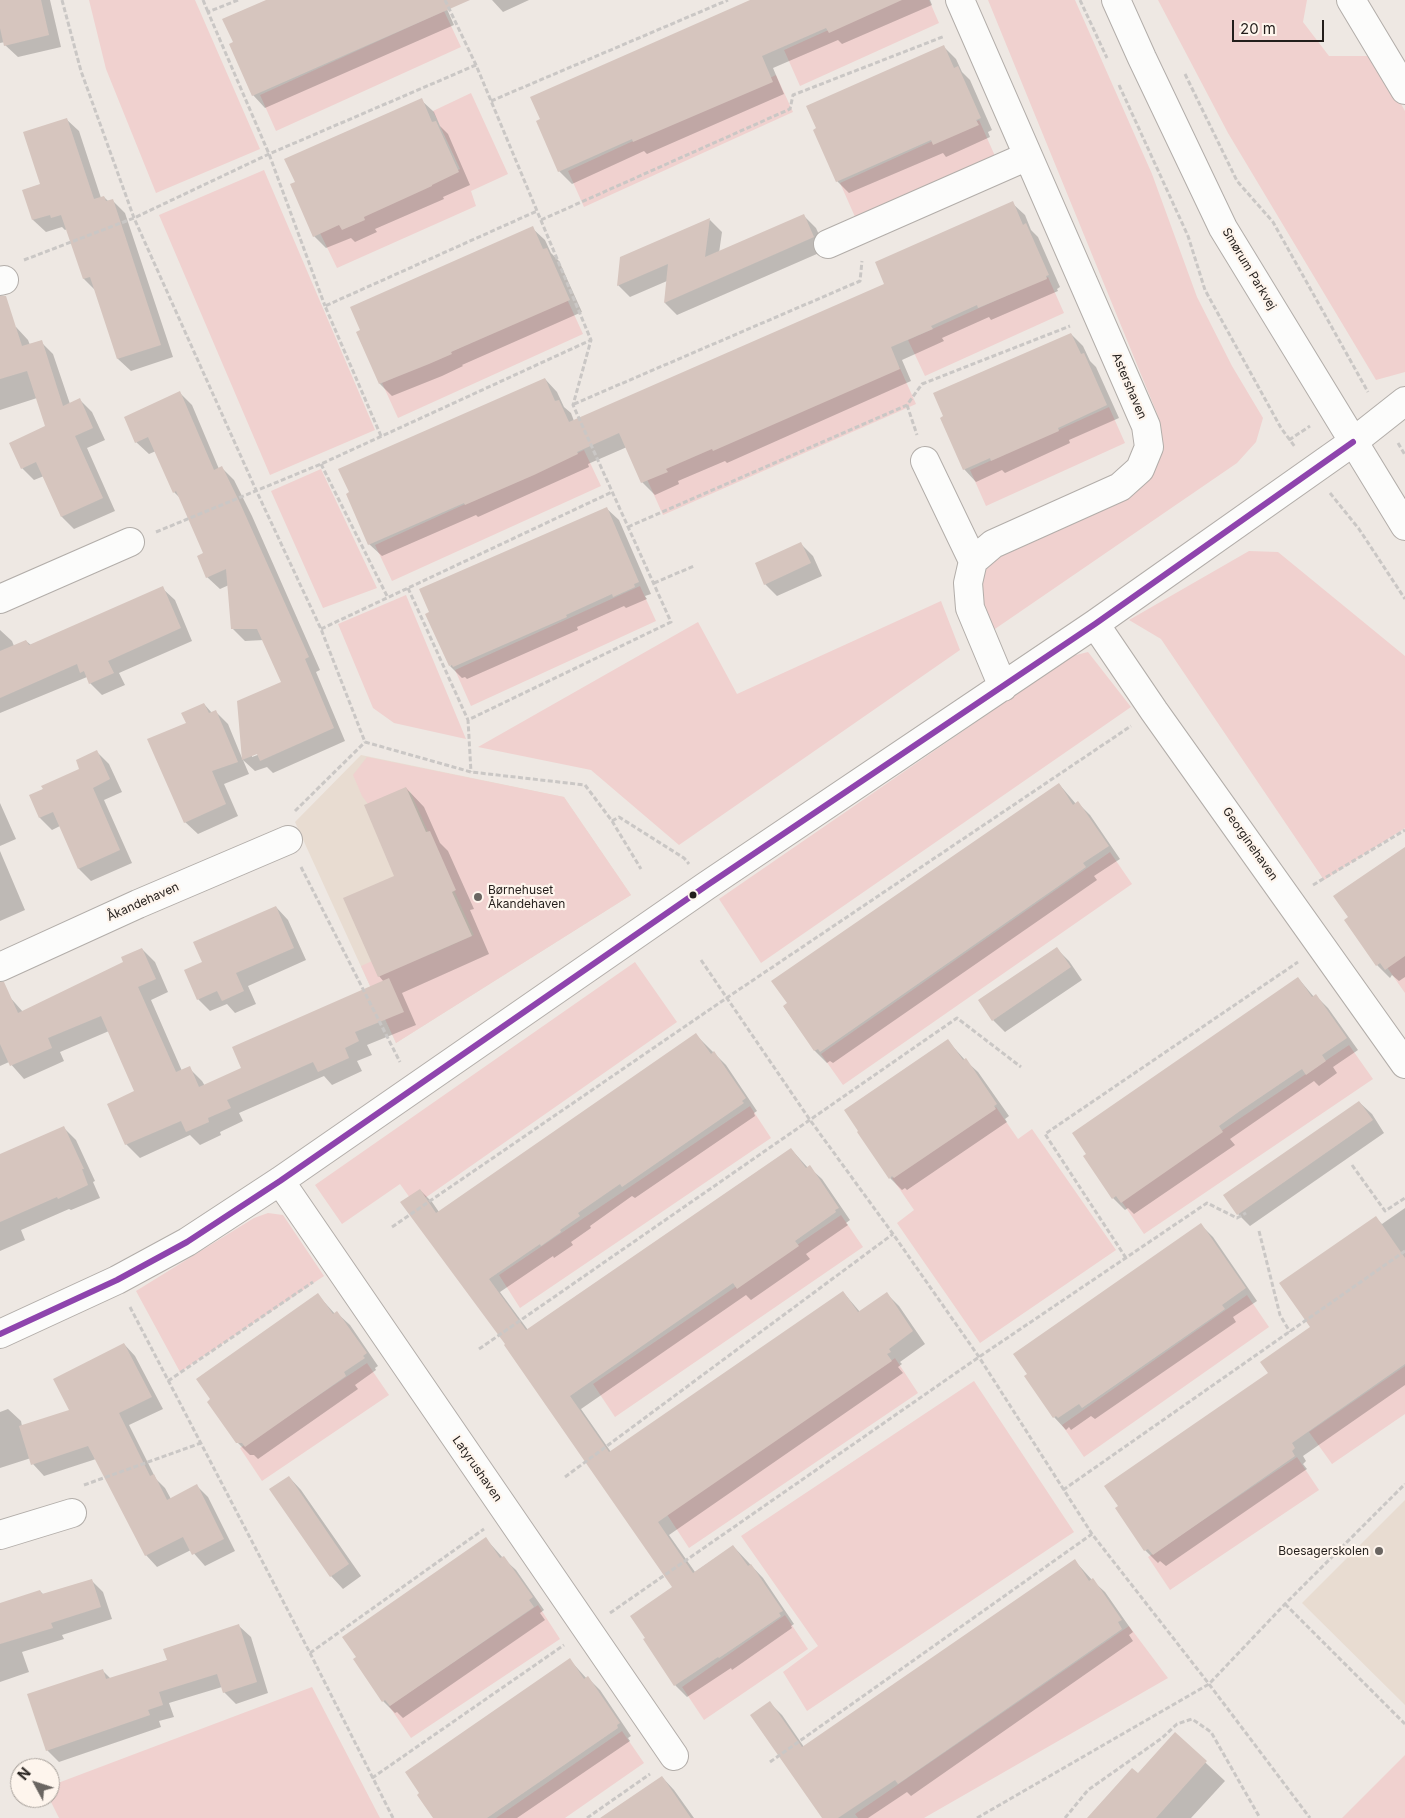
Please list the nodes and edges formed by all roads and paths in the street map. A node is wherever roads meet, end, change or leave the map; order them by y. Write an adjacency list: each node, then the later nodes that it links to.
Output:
1 (62, 0): 21 (path)
2 (203, 0): 10 (path)
3 (238, 0): 10 (path)
4 (445, 0): 13 (path)
5 (728, 0): 17 (path)
6 (960, 0): 11 (street, Astershaven)
7 (1080, 0): 12 (path)
8 (1116, 0): 34 (street, Smørum Parkvej)
9 (1351, 0): 16 (street)
10 (208, 12): 18 (path)
11 (971, 26): 19 (street, Astershaven); 22 (path)
12 (1109, 62)
13 (476, 65): 17 (path); 18 (path)
14 (1183, 69): 31 (path)
15 (1117, 80): 32 (path)
16 (1405, 90)
17 (492, 101): 20 (path)
18 (269, 154): 21 (path); 26 (path)
19 (1028, 156): 23 (street); 27 (street, Astershaven)
20 (537, 211): 22 (path); 26 (path)
21 (134, 218): 25 (path); 38 (path)
22 (541, 220): 28 (path)
23 (828, 244)
24 (862, 254): 30 (path)
25 (2, 281)
26 (325, 306): 33 (path)
27 (1098, 315): 42 (path); 44 (street, Astershaven)
28 (591, 340): 30 (path); 33 (path)
29 (1405, 401): 31 (street)
30 (573, 404): 39 (path)
31 (1382, 418): 34 (street); 35 (path)
32 (1278, 424)
33 (382, 436): 37 (path)
34 (1353, 442): 41 (street, Smørum Parkvej); 51 (street)
35 (1405, 455)
36 (925, 462): 44 (street)
37 (321, 464): 38 (path); 48 (path)
38 (256, 490): 43 (path); 52 (path)
39 (612, 492): 42 (path); 47 (path)
40 (1335, 500): 50 (path)
41 (1405, 526)
42 (628, 527): 46 (path)
43 (130, 542): 49 (street)
44 (973, 561): 53 (street)
45 (694, 566): 46 (path)
46 (654, 583): 55 (path)
47 (408, 588): 48 (path); 55 (path)
48 (388, 598): 52 (path)
49 (0, 599)
50 (1405, 599)
51 (1094, 624): 53 (street); 54 (street, Georginehaven)
52 (321, 629): 56 (path)
53 (1003, 687): 62 (street)
54 (1154, 711): 63 (street, Georginehaven); 67 (path)
55 (468, 720): 57 (path)
56 (366, 742): 57 (path); 60 (path)
57 (471, 772): 58 (path)
58 (612, 821): 61 (path); 62 (path)
59 (1405, 830): 63 (path)
60 (288, 840): 66 (street, Åkandehaven); 70 (path)
61 (642, 869)
62 (706, 886): 70 (street)
63 (1289, 899): 64 (street, Georginehaven)
64 (1322, 946): 68 (street, Georginehaven); 80 (path)
65 (702, 960): 67 (path)
66 (0, 967)
67 (728, 997): 71 (path); 76 (path)
68 (1405, 1064)
69 (1020, 1067): 71 (path)
70 (413, 1088): 73 (street)
71 (810, 1120): 78 (path); 85 (path)
72 (1352, 1165): 74 (path)
73 (280, 1181): 81 (street, Latyrushaven); 82 (street)
74 (1405, 1198)
75 (1246, 1213): 80 (path)
76 (392, 1227)
77 (1259, 1231): 83 (path)
78 (893, 1234): 86 (path); 89 (path)
79 (1405, 1251): 83 (path)
80 (1126, 1258): 86 (path)
81 (336, 1266): 87 (path); 93 (street, Latyrushaven)
82 (116, 1280): 84 (street); 87 (path)
83 (1290, 1332): 91 (path)
84 (0, 1334)
85 (479, 1349)
86 (979, 1357): 91 (path); 97 (path)
87 (168, 1381): 88 (path)
88 (200, 1443): 92 (path); 98 (path)
89 (565, 1477)
90 (1405, 1484): 96 (path)
91 (1063, 1490): 94 (path)
92 (72, 1512): 95 (street)
93 (507, 1512): 97 (street, Latyrushaven); 98 (path)
94 (1092, 1534): 99 (path); 102 (path)
95 (0, 1535)
96 (1285, 1604): 99 (path); 100 (path)
97 (587, 1629): 101 (street, Latyrushaven); 103 (path)
98 (310, 1653): 103 (path)
99 (1209, 1684): 106 (path); 109 (path)
100 (1405, 1724)
101 (674, 1756): 105 (path)
102 (770, 1762)
103 (372, 1778): 104 (path)
104 (392, 1818)
105 (587, 1818)
106 (977, 1818)
107 (1065, 1818): 108 (path)
108 (1260, 1818)
109 (1310, 1818)

